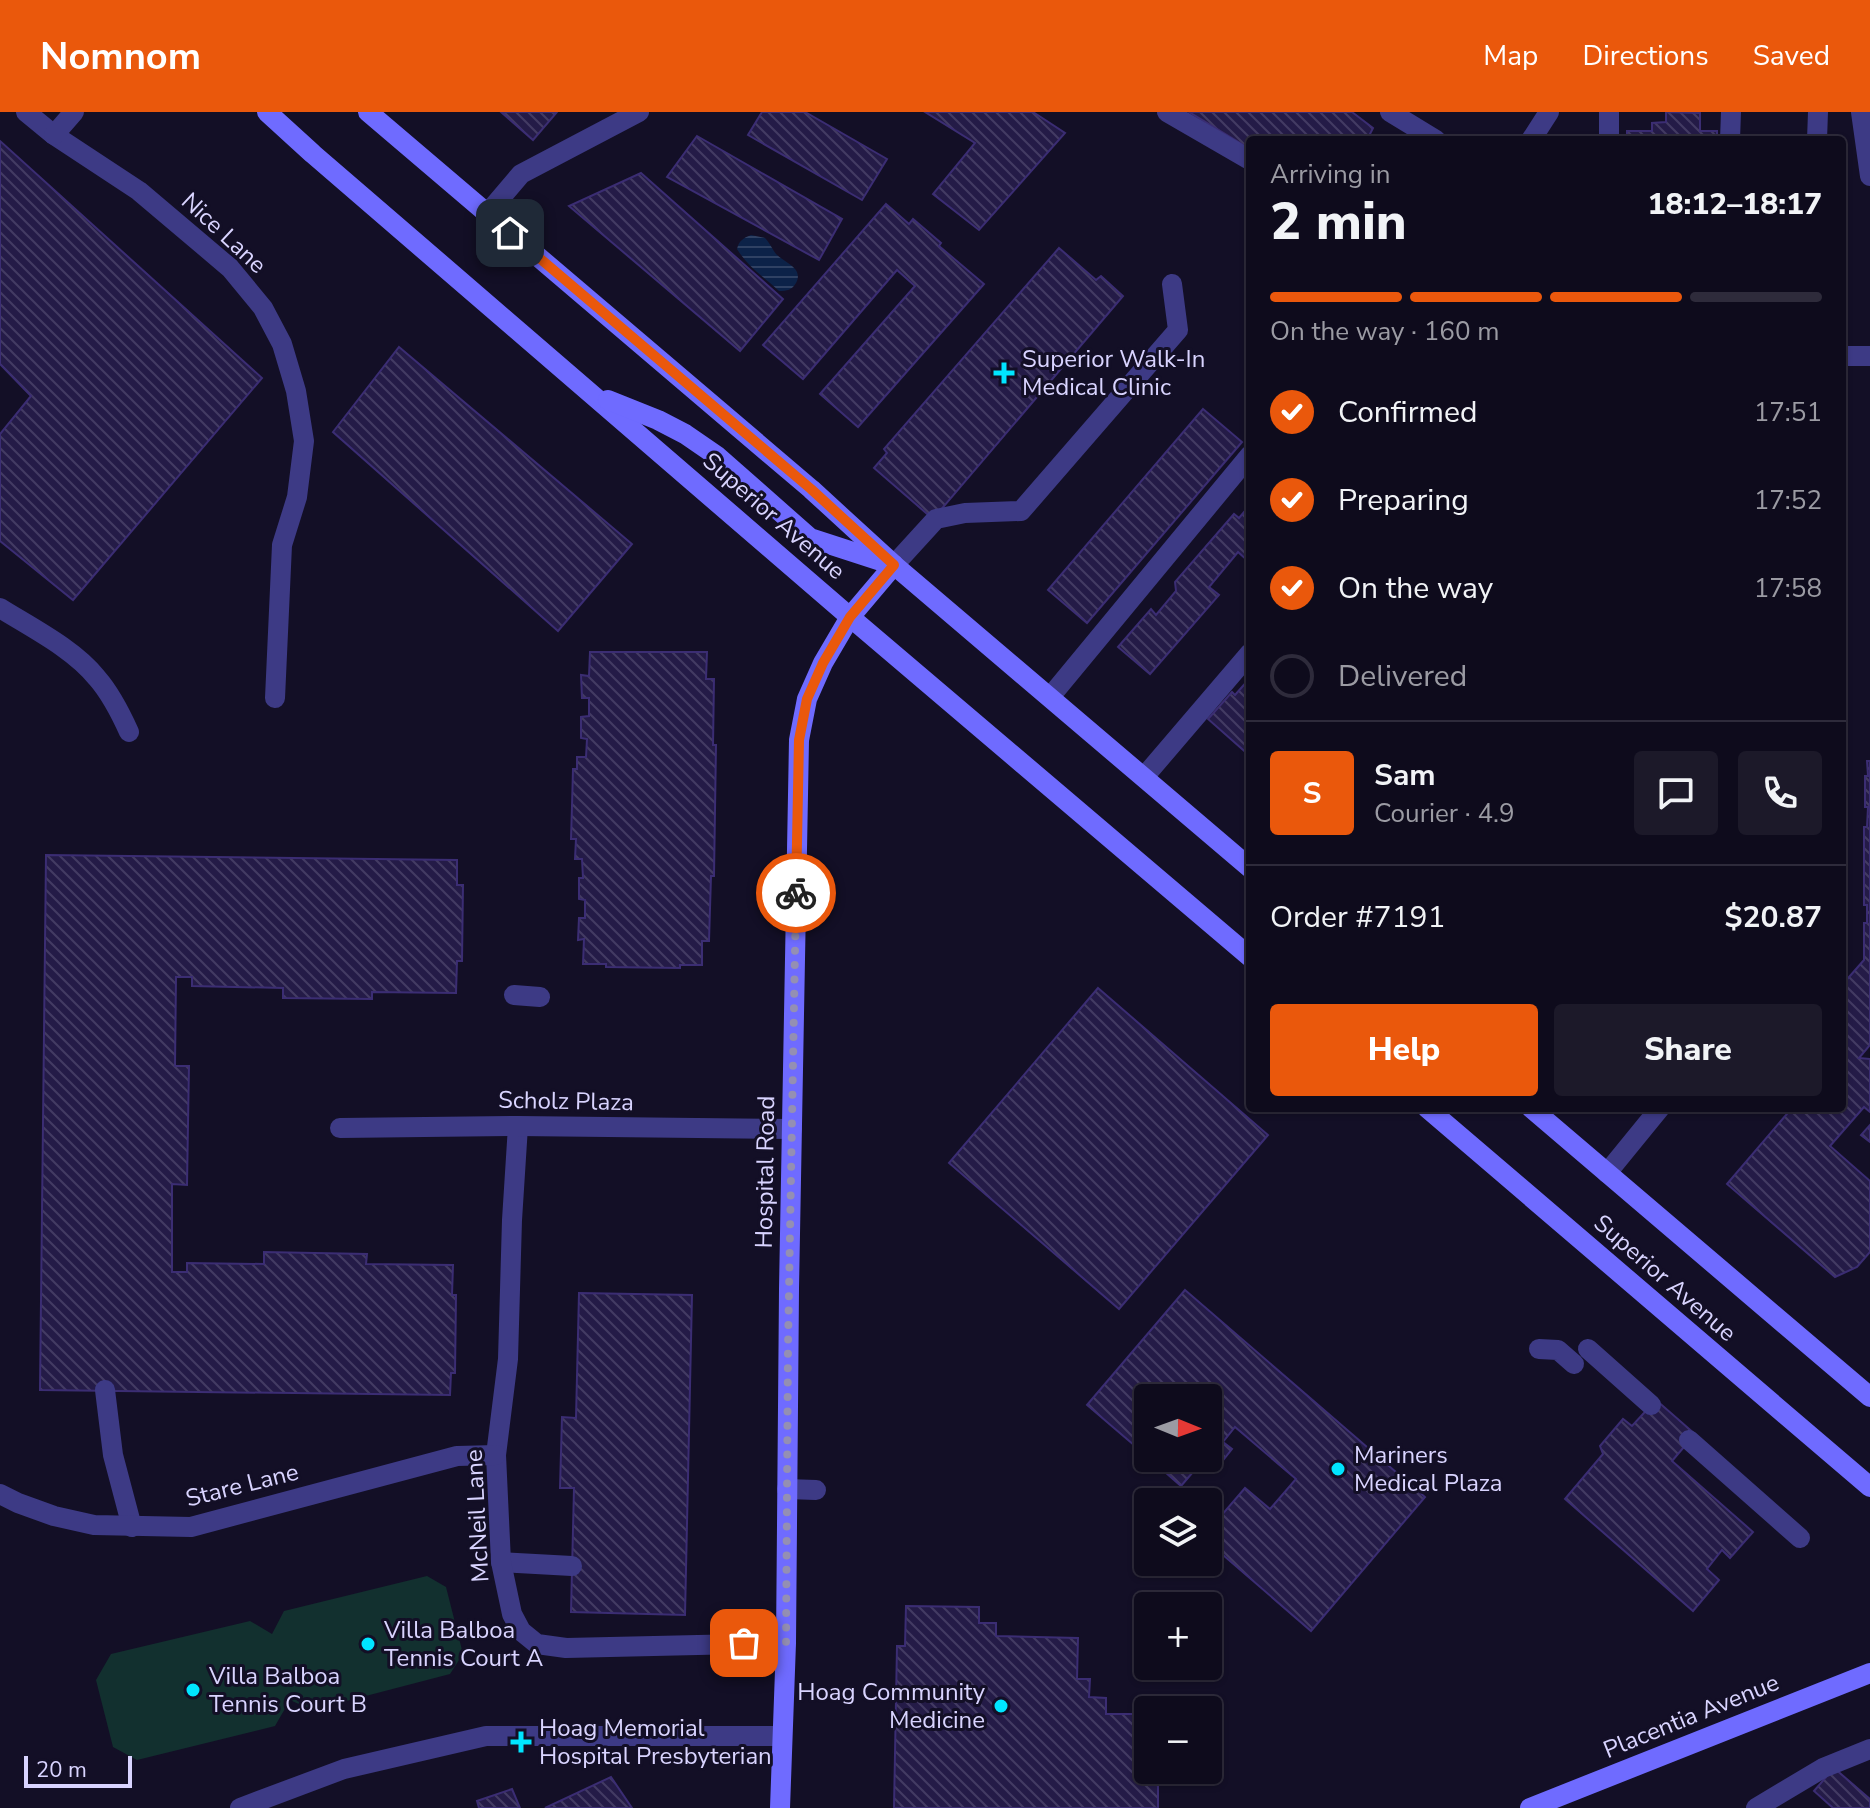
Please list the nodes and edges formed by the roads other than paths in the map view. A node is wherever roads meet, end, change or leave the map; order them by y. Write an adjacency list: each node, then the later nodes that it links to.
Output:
1 (26, 112): 13 (street, Nice Lane)
2 (74, 112): 13 (street)
3 (267, 112): 25 (main road, Superior Avenue)
4 (368, 112): 21 (main road, Superior Avenue)
5 (639, 112): 21 (street)
6 (1167, 112): 19 (street)
7 (1390, 112): 14 (street)
8 (1549, 112): 15 (street)
9 (1609, 112): 16 (street)
10 (1731, 112): 17 (street)
11 (1818, 112): 18 (street)
12 (1861, 112): 20 (street)
13 (54, 135): 32 (street, Nice Lane)
14 (1429, 136)
15 (1534, 136)
16 (1609, 136)
17 (1730, 136)
18 (1817, 136)
19 (1246, 158)
20 (1870, 176)
21 (487, 214): 27 (main road, Superior Avenue)
22 (1172, 284): 27 (street)
23 (1846, 356): 24 (street)
24 (1870, 356)
25 (591, 393): 27 (main road); 29 (main road, Superior Avenue)
26 (1246, 460): 31 (street)
27 (894, 565): 29 (main road, Hospital Road); 31 (main road, Superior Avenue)
28 (0, 608): 33 (street)
29 (850, 617): 36 (main road, Superior Avenue); 44 (main road, Hospital Road)
30 (1246, 658): 34 (street)
31 (1050, 697): 34 (main road, Superior Avenue)
32 (275, 698)
33 (129, 732)
34 (1144, 777): 35 (main road, Superior Avenue)
35 (1246, 865)
36 (1246, 954)
37 (514, 995): 38 (street)
38 (540, 997)
39 (1432, 1112): 52 (main road, Superior Avenue)
40 (1536, 1112): 45 (main road, Superior Avenue)
41 (1657, 1112): 45 (street)
42 (518, 1126): 43 (street, Scholz Plaza); 44 (street, Scholz Plaza); 51 (street, McNeil Lane)
43 (340, 1128)
44 (792, 1129): 53 (main road, Hospital Road)
45 (1607, 1173): 48 (main road, Superior Avenue)
46 (1539, 1349): 49 (street)
47 (105, 1390): 56 (street)
48 (1870, 1397)
49 (1651, 1405)
50 (1689, 1440): 57 (street)
51 (496, 1455): 56 (street, Stare Lane); 58 (street, McNeil Lane)
52 (1870, 1487)
53 (787, 1489): 54 (street); 60 (main road, Hospital Road)
54 (816, 1490)
55 (0, 1494): 56 (street, Stare Lane)
56 (132, 1527)
57 (1800, 1538)
58 (501, 1562): 59 (street); 60 (street, McNeil Lane)
59 (572, 1566)
60 (786, 1643): 62 (main road, Hospital Road)
61 (1870, 1673): 67 (main road, Placentia Avenue)
62 (782, 1736): 64 (street); 66 (main road, Hospital Road)
63 (1870, 1749): 68 (street)
64 (287, 1800): 65 (street)
65 (240, 1808)
66 (780, 1808)
67 (1530, 1808)
68 (1756, 1808)

